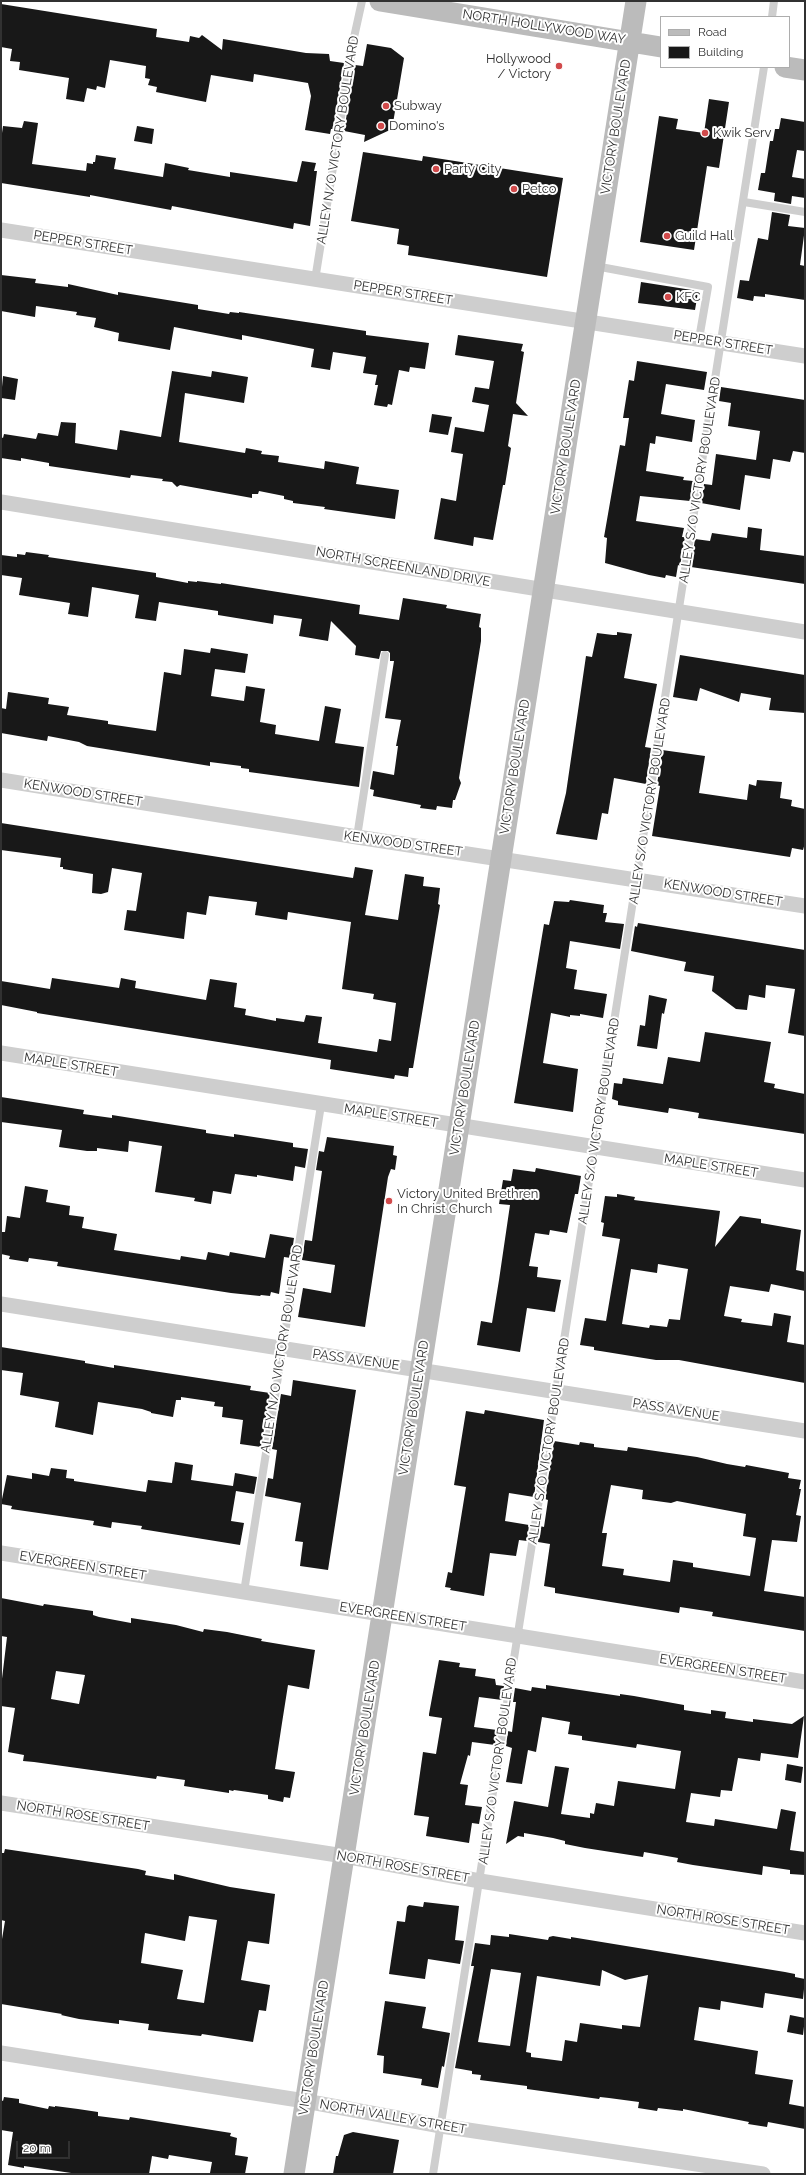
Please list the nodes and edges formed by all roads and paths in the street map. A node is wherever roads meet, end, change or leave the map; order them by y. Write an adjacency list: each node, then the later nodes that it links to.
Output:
1 (362, 1): 15 (lane, ALLEY N/O VICTORY BOULEVARD)
2 (380, 1): 6 (main road, NORTH HOLLYWOOD WAY)
3 (636, 1): 6 (main road, VICTORY BOULEVARD)
4 (774, 1): 5 (lane)
5 (772, 16)
6 (629, 41): 7 (main road, NORTH HOLLYWOOD WAY); 14 (main road, VICTORY BOULEVARD)
7 (660, 47)
8 (764, 68): 11 (lane, ALLEY S/O VICTORY BOULEVARD)
9 (790, 68): 10 (main road)
10 (805, 70)
11 (744, 202): 12 (lane); 18 (lane, ALLEY S/O VICTORY BOULEVARD)
12 (805, 212)
13 (1, 230): 15 (street, PEPPER STREET)
14 (594, 266): 16 (main road, VICTORY BOULEVARD); 17 (lane)
15 (315, 280): 16 (street, PEPPER STREET)
16 (586, 321): 17 (street, PEPPER STREET); 21 (main road, VICTORY BOULEVARD)
17 (699, 339): 18 (street, PEPPER STREET)
18 (721, 342): 19 (street, PEPPER STREET); 22 (lane, ALLEY S/O VICTORY BOULEVARD)
19 (805, 356)
20 (1, 502): 21 (street, NORTH SCREENLAND DRIVE)
21 (543, 590): 22 (street, NORTH SCREENLAND DRIVE); 27 (main road, VICTORY BOULEVARD)
22 (679, 612): 23 (street, NORTH SCREENLAND DRIVE); 28 (lane, ALLEY S/O VICTORY BOULEVARD)
23 (805, 632)
24 (385, 655): 26 (lane)
25 (1, 780): 26 (street, KENWOOD STREET)
26 (357, 837): 27 (street, KENWOOD STREET)
27 (500, 858): 28 (street, KENWOOD STREET); 32 (main road, VICTORY BOULEVARD)
28 (637, 879): 29 (street, KENWOOD STREET); 33 (lane, ALLEY S/O VICTORY BOULEVARD)
29 (805, 906)
30 (1, 1053): 31 (street, MAPLE STREET)
31 (321, 1105): 32 (street, MAPLE STREET); 36 (lane, ALLEY N/O VICTORY BOULEVARD)
32 (458, 1126): 33 (street, MAPLE STREET); 37 (main road, VICTORY BOULEVARD)
33 (595, 1147): 34 (street, MAPLE STREET); 38 (lane, ALLEY S/O VICTORY BOULEVARD)
34 (805, 1180)
35 (1, 1304): 36 (street, PASS AVENUE)
36 (282, 1350): 37 (street, PASS AVENUE); 41 (lane, ALLEY N/O VICTORY BOULEVARD)
37 (420, 1370): 38 (street, PASS AVENUE); 42 (main road, VICTORY BOULEVARD)
38 (558, 1391): 39 (street, PASS AVENUE); 43 (lane, ALLEY S/O VICTORY BOULEVARD)
39 (805, 1431)
40 (1, 1553): 41 (street, EVERGREEN STREET)
41 (244, 1592): 42 (street, EVERGREEN STREET)
42 (382, 1613): 43 (street, EVERGREEN STREET); 46 (main road, VICTORY BOULEVARD)
43 (516, 1636): 44 (street, EVERGREEN STREET); 47 (lane, ALLEY S/O VICTORY BOULEVARD)
44 (805, 1682)
45 (1, 1803): 46 (street, NORTH ROSE STREET)
46 (344, 1856): 47 (street, NORTH ROSE STREET); 50 (main road, VICTORY BOULEVARD)
47 (480, 1881): 48 (street, NORTH ROSE STREET); 51 (lane, ALLEY S/O VICTORY BOULEVARD)
48 (805, 1933)
49 (1, 2053): 50 (street, NORTH VALLEY STREET)
50 (305, 2101): 51 (street, NORTH VALLEY STREET); 52 (main road, VICTORY BOULEVARD)
51 (441, 2126): 53 (lane, ALLEY S/O VICTORY BOULEVARD); 54 (street, NORTH VALLEY STREET)
52 (294, 2174)
53 (433, 2174)
54 (762, 2174)

